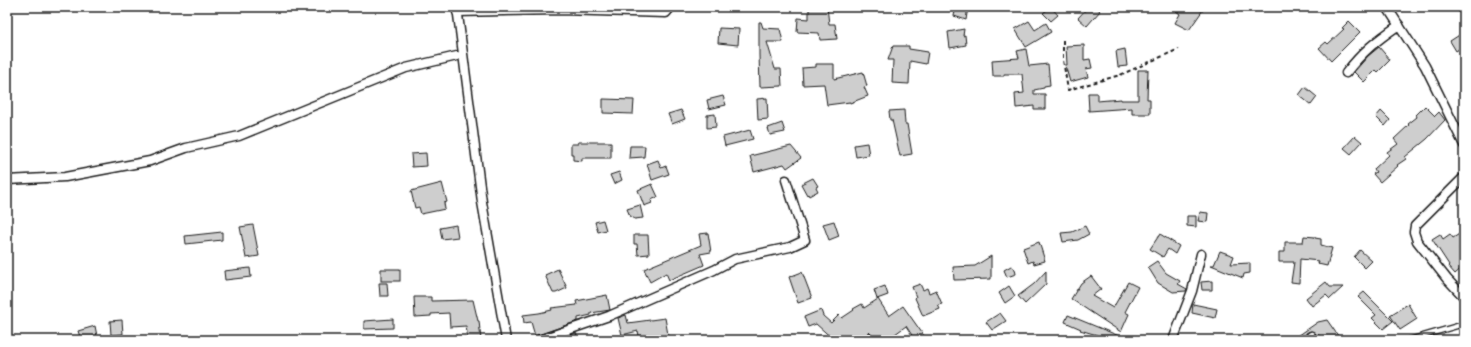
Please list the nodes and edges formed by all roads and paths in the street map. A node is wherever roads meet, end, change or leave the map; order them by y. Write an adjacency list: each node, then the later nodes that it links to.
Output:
1 (671, 7): 3 (street)
2 (1387, 7): 4 (street)
3 (457, 10): 16 (street)
4 (1399, 25): 8 (street); 9 (street)
5 (1063, 40): 6 (path)
6 (1179, 49)
7 (457, 56): 11 (street)
8 (1346, 73)
9 (1464, 145)
10 (1464, 177): 14 (street)
11 (7, 180)
12 (786, 180): 17 (street)
13 (1201, 254): 18 (street)
14 (1464, 297)
15 (1464, 324): 19 (lane)
16 (506, 340)
17 (539, 340)
18 (1174, 340)
19 (1409, 340)

